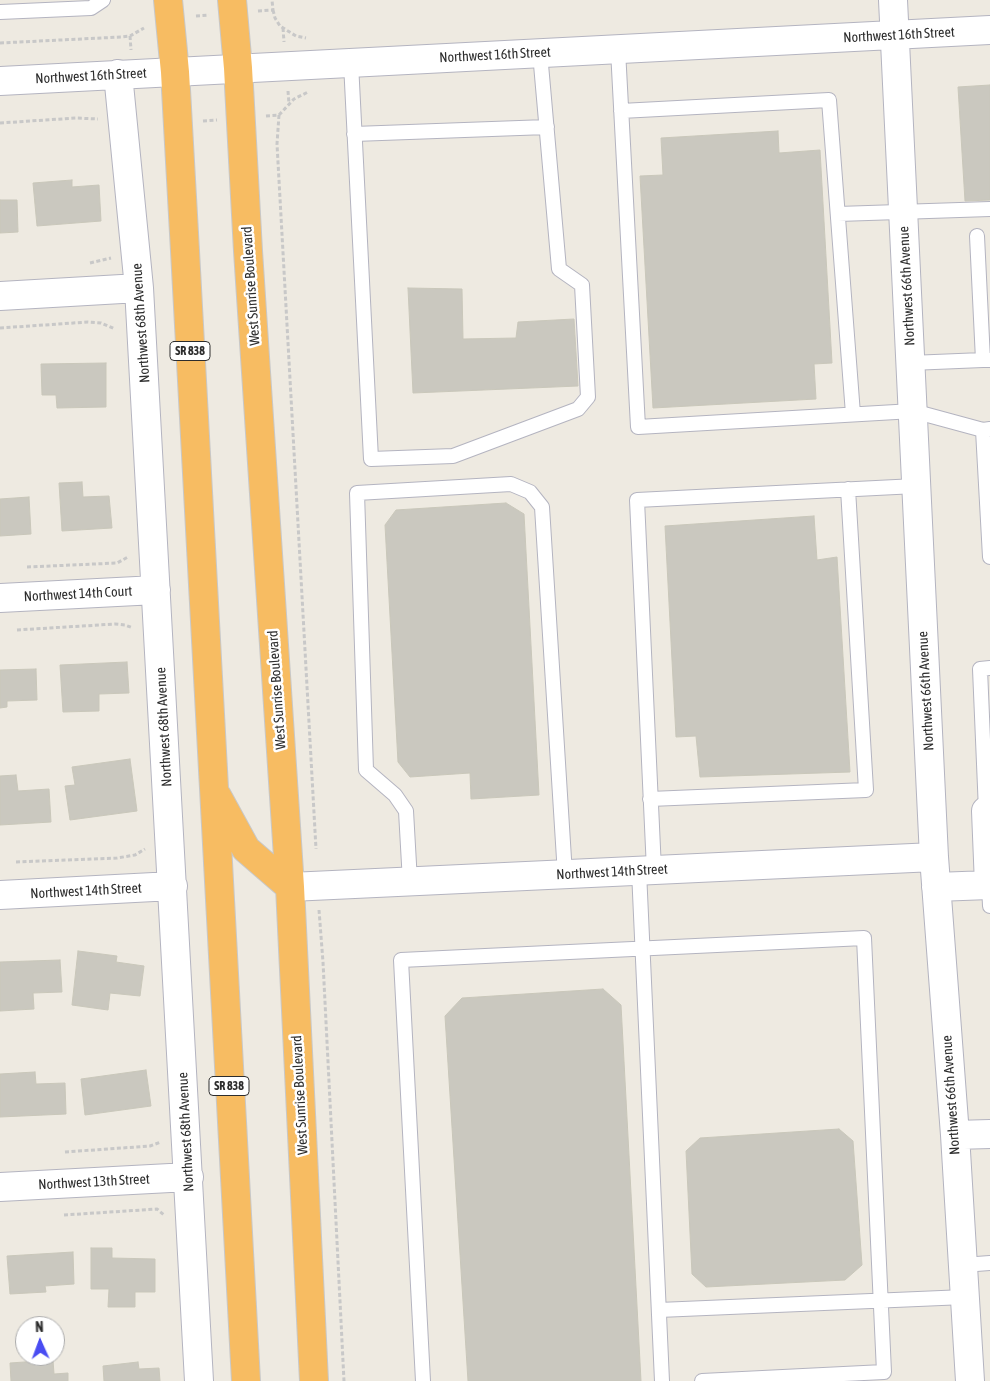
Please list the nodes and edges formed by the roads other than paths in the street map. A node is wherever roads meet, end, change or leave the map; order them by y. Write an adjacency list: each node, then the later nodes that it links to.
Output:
1 (103, 0): 5 (lane)
2 (168, 0): 12 (highway, SR 838)
3 (232, 0): 11 (highway, West Sunrise Boulevard)
4 (893, 0): 7 (street, Northwest 66th Avenue)
5 (0, 12)
6 (990, 30): 7 (street, Northwest 16th Street)
7 (895, 36): 8 (street, Northwest 16th Street); 19 (street, Northwest 66th Avenue)
8 (618, 50): 9 (street, Northwest 16th Street); 15 (lane)
9 (540, 53): 10 (street, Northwest 16th Street); 16 (lane)
10 (351, 62): 11 (street, Northwest 16th Street); 17 (lane)
11 (238, 68): 12 (street, Northwest 16th Street); 44 (highway, West Sunrise Boulevard)
12 (174, 72): 13 (street, Northwest 16th Street); 36 (highway, SR 838)
13 (118, 74): 14 (street, Northwest 16th Street); 22 (street, Northwest 68th Avenue)
14 (0, 81)
15 (621, 111): 20 (lane); 27 (lane)
16 (547, 127): 17 (lane); 17 (lane)
17 (354, 134)
18 (990, 209): 19 (lane)
19 (903, 212): 20 (lane); 25 (street, Northwest 66th Avenue)
20 (838, 214): 27 (lane)
21 (977, 236): 24 (lane)
22 (140, 288): 23 (street); 33 (street, Northwest 68th Avenue)
23 (0, 296)
24 (986, 360): 25 (lane)
25 (910, 364): 26 (street, Northwest 66th Avenue)
26 (913, 411): 27 (lane); 28 (lane); 30 (street, Northwest 66th Avenue)
27 (853, 414)
28 (986, 429): 29 (lane)
29 (988, 481): 32 (lane)
30 (916, 486): 31 (lane); 39 (street, Northwest 66th Avenue)
31 (848, 489): 37 (lane); 37 (lane)
32 (990, 557)
33 (156, 590): 34 (street, Northwest 14th Court); 43 (street, Northwest 68th Avenue)
34 (0, 598)
35 (990, 668): 38 (lane)
36 (214, 790): 44 (highway); 60 (highway, SR 838)
37 (650, 799): 40 (lane)
38 (988, 811): 47 (street)
39 (934, 857): 40 (street, Northwest 14th Street); 45 (street, Northwest 66th Avenue)
40 (646, 871): 41 (street, Northwest 14th Street); 48 (lane)
41 (564, 875): 42 (street, Northwest 14th Street); 42 (lane)
42 (410, 882): 44 (street, Northwest 14th Street)
43 (172, 886): 46 (street, Northwest 14th Street); 51 (street, Northwest 68th Avenue)
44 (290, 887): 61 (highway, West Sunrise Boulevard)
45 (936, 887): 47 (street); 50 (street, Northwest 66th Avenue)
46 (0, 895)
47 (989, 895)
48 (643, 949): 56 (lane); 57 (lane); 62 (lane)
49 (990, 1134): 50 (street)
50 (954, 1135): 54 (street, Northwest 66th Avenue)
51 (189, 1177): 52 (street, Northwest 13th Street); 59 (street, Northwest 68th Avenue)
52 (0, 1187)
53 (990, 1263): 54 (lane)
54 (963, 1265): 55 (street, Northwest 66th Avenue)
55 (964, 1297): 56 (lane); 58 (street, Northwest 66th Avenue)
56 (880, 1301): 57 (lane); 64 (lane)
57 (659, 1310): 63 (lane)
58 (979, 1341): 65 (street, Northwest 66th Avenue)
59 (199, 1381)
60 (246, 1381)
61 (314, 1381)
62 (423, 1381)
63 (662, 1381)
64 (702, 1381)
65 (970, 1381)

